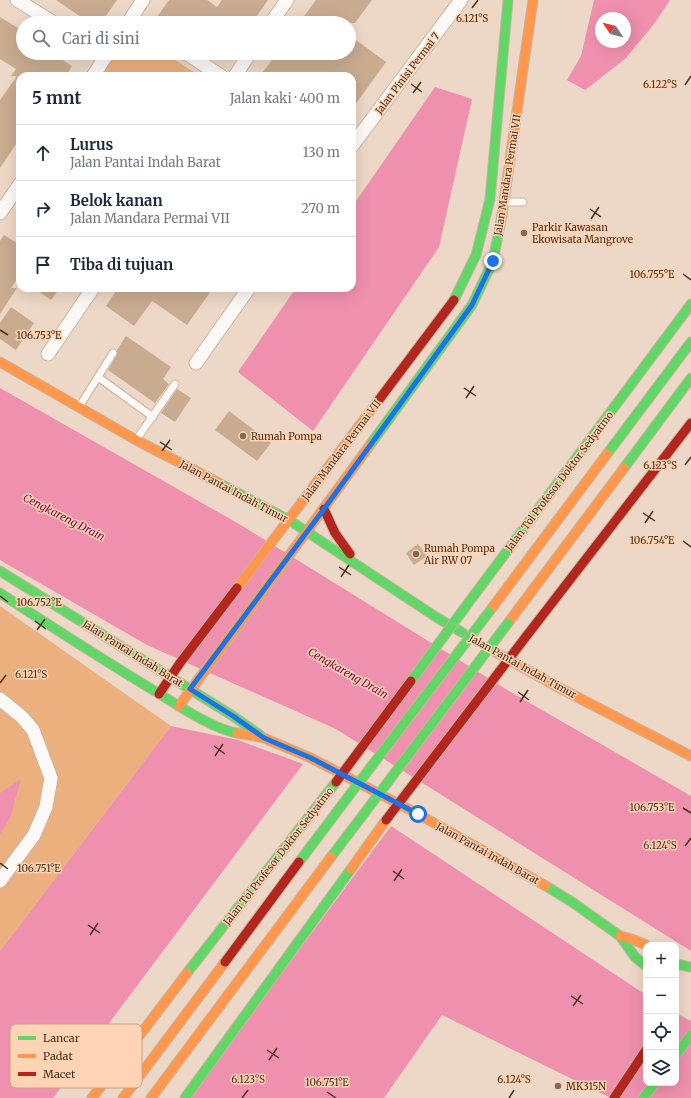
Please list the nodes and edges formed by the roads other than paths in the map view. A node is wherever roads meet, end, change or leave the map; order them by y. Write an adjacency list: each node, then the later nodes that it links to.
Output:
1 (17, 0): 7 (street)
2 (143, 0): 8 (street)
3 (287, 0): 9 (street)
4 (461, 0): 16 (street, Jalan Pinisi Permai 7)
5 (508, 0): 37 (main road, Jalan Mandara Permai VII)
6 (533, 0): 18 (main road, Jalan Mandara Permai VII)
7 (43, 16)
8 (136, 16)
9 (276, 16)
10 (102, 60): 13 (street)
11 (197, 60): 14 (street)
12 (245, 60): 15 (street)
13 (95, 72)
14 (215, 72)
15 (237, 72)
16 (356, 141)
17 (16, 190): 20 (street)
18 (504, 202): 19 (lane); 36 (main road, Jalan Mandara Permai VII)
19 (523, 202)
20 (0, 213)
21 (90, 292): 26 (street)
22 (246, 292): 28 (street)
23 (691, 304): 55 (main road, Jalan Tol Profesor Doktor Sedyatmo, bridge)
24 (691, 342): 59 (main road, Jalan Tol Profesor Doktor Sedyatmo, bridge)
25 (113, 353): 29 (lane)
26 (48, 354)
27 (0, 362): 32 (main road, Jalan Pantai Indah Timur)
28 (196, 363)
29 (98, 377): 32 (lane); 33 (lane)
30 (691, 378): 65 (main road, bridge)
31 (175, 384): 33 (lane)
32 (79, 407): 35 (main road, Jalan Pantai Indah Timur)
33 (153, 417): 35 (lane)
34 (691, 423): 66 (main road, bridge)
35 (136, 440): 37 (main road, Jalan Pantai Indah Timur)
36 (324, 509): 38 (main road, Jalan Mandara Permai VII); 39 (main road, Jalan Pantai Indah Timur)
37 (289, 520): 38 (main road, Jalan Pantai Indah Timur); 42 (main road, Jalan Mandara Permai VII)
38 (307, 531): 39 (main road, Jalan Pantai Indah Timur); 43 (main road, Jalan Mandara Permai VII)
39 (361, 567): 48 (main road, Jalan Pantai Indah Timur)
40 (0, 571): 42 (main road, Jalan Pantai Indah Barat)
41 (0, 593): 44 (main road, Jalan Pantai Indah Barat)
42 (170, 677): 43 (main road, Jalan Pantai Indah Barat); 44 (main road, Jalan Mandara Permai VII)
43 (190, 689): 46 (main road, Jalan Mandara Permai VII); 47 (main road, Jalan Pantai Indah Barat)
44 (159, 694): 46 (main road, Jalan Pantai Indah Barat)
45 (0, 699): 49 (street)
46 (179, 706): 47 (main road, Jalan Pantai Indah Barat)
47 (264, 738): 50 (main road, Jalan Pantai Indah Barat)
48 (691, 756)
49 (0, 882)
50 (620, 936): 51 (main road, Jalan Pantai Indah Barat); 52 (main road, Jalan Pantai Indah Barat)
51 (643, 944)
52 (643, 964)
53 (679, 965): 54 (main road)
54 (691, 967)
55 (142, 1031)
56 (691, 1035): 57 (main road)
57 (679, 1051)
58 (643, 1054): 67 (main road)
59 (142, 1073)
60 (653, 1086): 68 (main road)
61 (100, 1088): 63 (main road, Jalan Tol Profesor Doktor Sedyatmo, bridge)
62 (130, 1088): 64 (main road, Jalan Tol Profesor Doktor Sedyatmo, bridge)
63 (92, 1098)
64 (123, 1098)
65 (151, 1098)
66 (185, 1098)
67 (614, 1098)
68 (644, 1098)

